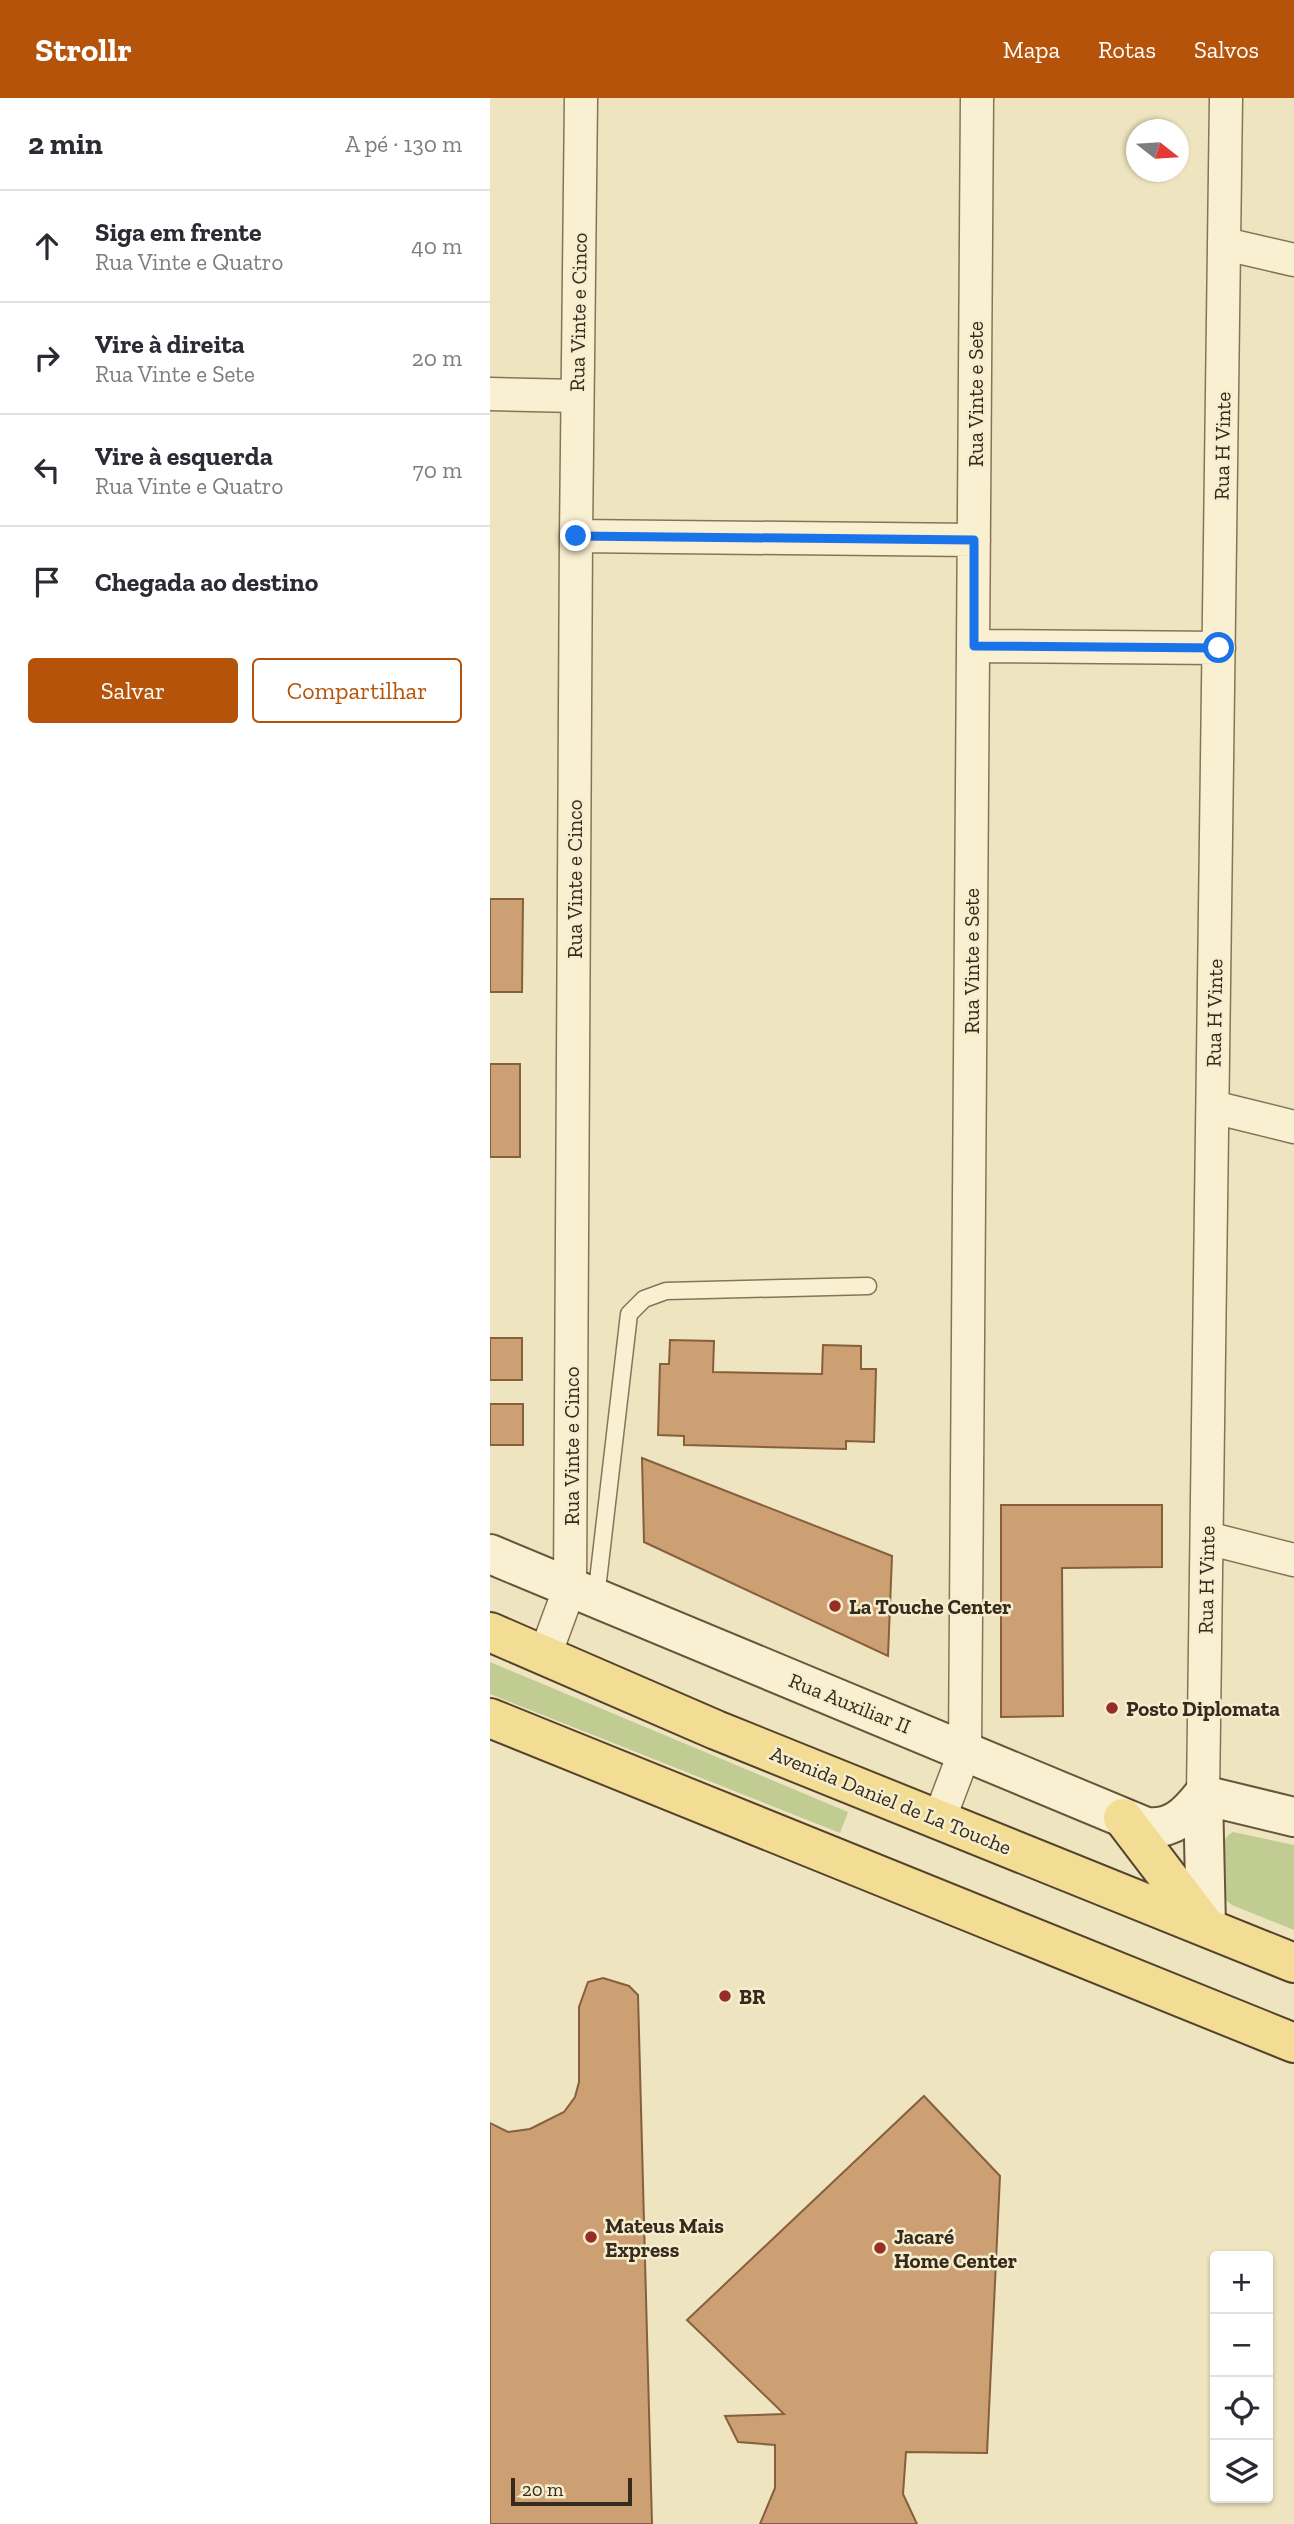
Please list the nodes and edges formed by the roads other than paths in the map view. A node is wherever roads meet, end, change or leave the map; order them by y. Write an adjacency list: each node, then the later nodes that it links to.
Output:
1 (580, 98): 7 (street, Rua Vinte e Cinco)
2 (977, 98): 9 (street, Rua Vinte e Sete)
3 (1226, 98): 4 (street, Rua H Vinte)
4 (1224, 244): 5 (street); 11 (street, Rua H Vinte)
5 (1294, 260)
6 (490, 394): 7 (street)
7 (577, 396): 8 (street, Rua Vinte e Cinco)
8 (576, 536): 9 (street); 18 (street, Rua Vinte e Cinco)
9 (974, 540): 10 (street, Rua Vinte e Sete)
10 (974, 646): 11 (street); 22 (street, Rua Vinte e Sete)
11 (1219, 648): 12 (street, Rua H Vinte)
12 (1213, 1107): 13 (street); 15 (street, Rua H Vinte)
13 (1294, 1127)
14 (868, 1286): 18 (lane)
15 (1207, 1538): 17 (street); 23 (street, Rua H Vinte)
16 (490, 1554): 18 (street, Rua Auxiliar II)
17 (1294, 1560)
18 (583, 1592): 20 (street, Rua Vinte e Cinco); 22 (street, Rua Auxiliar II)
19 (490, 1632): 20 (main road, Avenida Daniel de La Touche)
20 (545, 1655): 26 (main road, Avenida Daniel de La Touche)
21 (490, 1718): 29 (main road)
22 (965, 1751): 25 (street, Rua Auxiliar II); 26 (street, Rua Vinte e Sete)
23 (1203, 1795): 24 (street); 25 (street, Rua Auxiliar II); 27 (street, Rua H Vinte)
24 (1294, 1817)
25 (1123, 1818): 27 (main road)
26 (939, 1820): 27 (main road, Avenida Daniel de La Touche)
27 (1206, 1927): 28 (main road, Avenida Daniel de La Touche)
28 (1294, 1963)
29 (1294, 2043)

